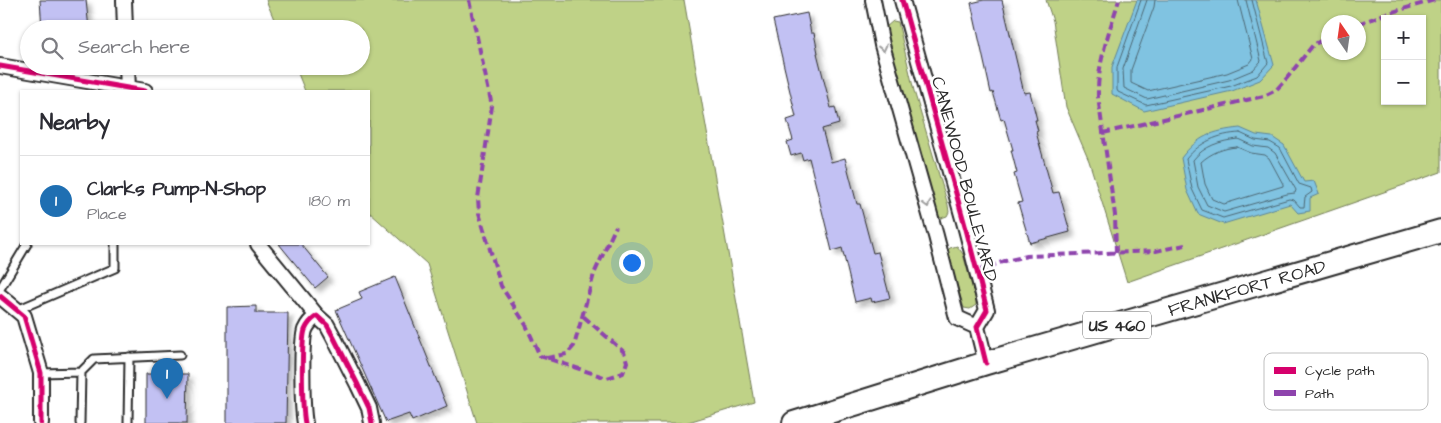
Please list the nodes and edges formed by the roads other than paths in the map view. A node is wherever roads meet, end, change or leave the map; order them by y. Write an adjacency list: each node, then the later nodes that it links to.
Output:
1 (124, 0): 4 (street)
2 (873, 0): 19 (street, one-way to 19)
3 (902, 0): 19 (street, CANEWOOD BOULEVARD)
4 (125, 20)
5 (0, 66): 6 (street)
6 (20, 70)
7 (50, 75): 9 (street)
8 (127, 75): 9 (street)
9 (128, 89): 10 (street)
10 (136, 90)
11 (1441, 231): 22 (main road, FRANKFORT ROAD / US 460)
12 (27, 245): 15 (lane)
13 (115, 245): 17 (lane)
14 (259, 245): 18 (street)
15 (0, 289)
16 (0, 296): 17 (street)
17 (17, 310): 24 (street)
18 (317, 316): 28 (street); 29 (street)
19 (976, 327): 22 (street)
20 (180, 355): 21 (lane)
21 (129, 357): 23 (lane); 27 (lane)
22 (986, 363): 30 (main road, FRANKFORT ROAD / US 460)
23 (80, 372): 24 (lane); 26 (lane)
24 (41, 373): 25 (street)
25 (41, 423)
26 (80, 423)
27 (128, 423)
28 (305, 423)
29 (372, 423)
30 (794, 423)

